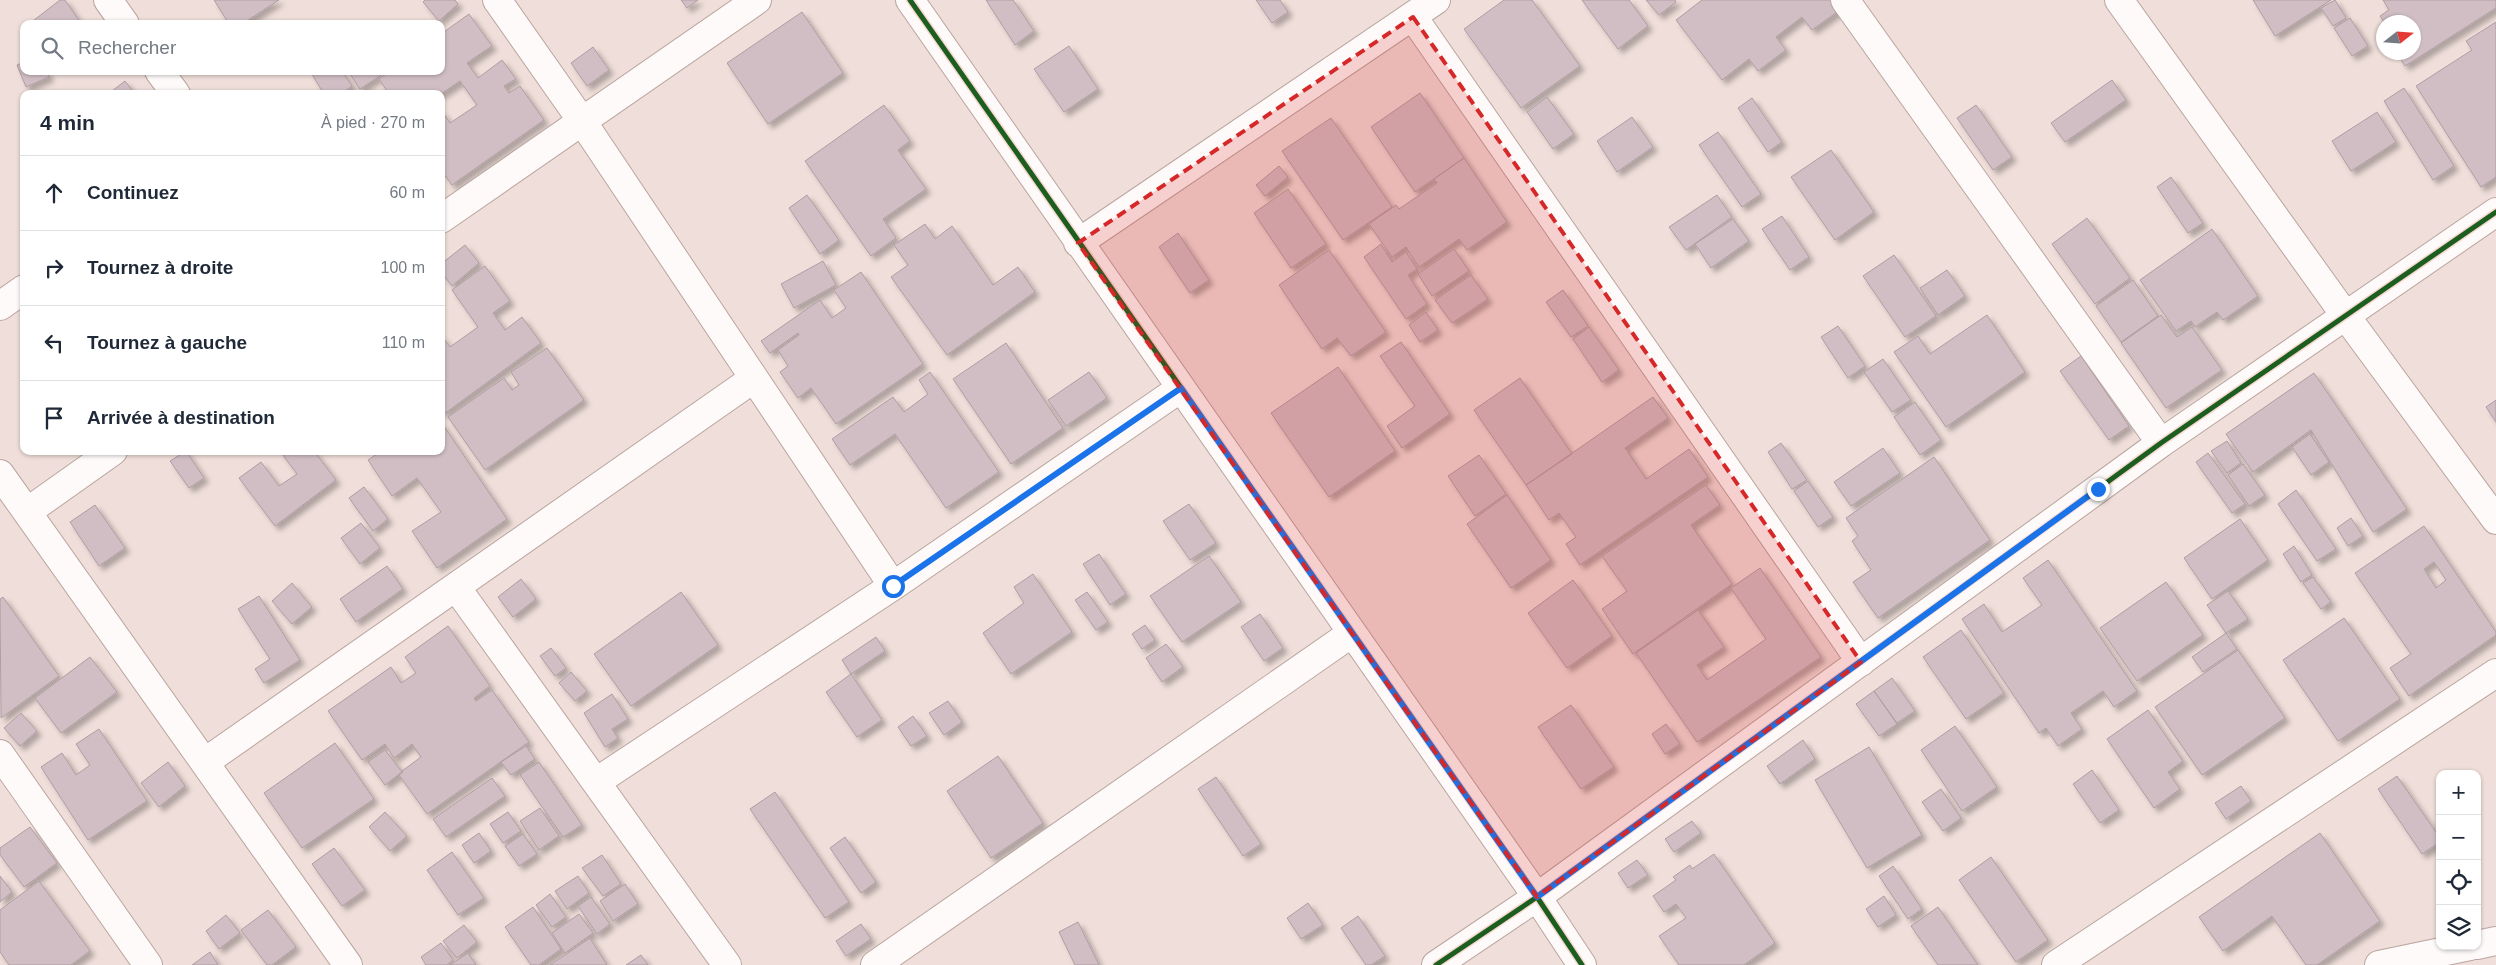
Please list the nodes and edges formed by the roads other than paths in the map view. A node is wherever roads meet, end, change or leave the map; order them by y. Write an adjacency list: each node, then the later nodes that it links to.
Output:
1 (108, 0): 9 (street)
2 (497, 0): 12 (street)
3 (757, 0): 12 (street)
4 (910, 0): 15 (street)
5 (1436, 0): 8 (street)
6 (1845, 0): 21 (street)
7 (2119, 0): 18 (street)
8 (1413, 17): 15 (street); 29 (street)
9 (122, 20)
10 (162, 75): 11 (street)
11 (173, 90)
12 (582, 121): 14 (street); 19 (street)
13 (2496, 212): 18 (street)
14 (445, 216)
15 (1078, 243): 20 (street)
16 (20, 292): 17 (street)
17 (0, 306)
18 (2345, 316): 21 (street); 25 (street)
19 (753, 379): 26 (street); 27 (street)
20 (1181, 388): 26 (street); 28 (street)
21 (2161, 443): 29 (street)
22 (107, 455): 24 (street)
23 (0, 474): 24 (street)
24 (27, 512): 32 (street)
25 (2496, 520)
26 (893, 586): 33 (street)
27 (456, 587): 32 (street); 33 (street)
28 (1352, 633): 34 (street); 41 (street)
29 (1861, 662): 34 (street)
30 (2496, 673): 44 (street)
31 (0, 754): 38 (street)
32 (205, 762): 39 (street)
33 (596, 782): 40 (street)
34 (1537, 897): 42 (street); 43 (street)
35 (2496, 941): 36 (street)
36 (2481, 944)
37 (2451, 950): 45 (street)
38 (148, 965)
39 (348, 965)
40 (727, 965)
41 (875, 965)
42 (1436, 965)
43 (1582, 965)
44 (2056, 965)
45 (2379, 965)

